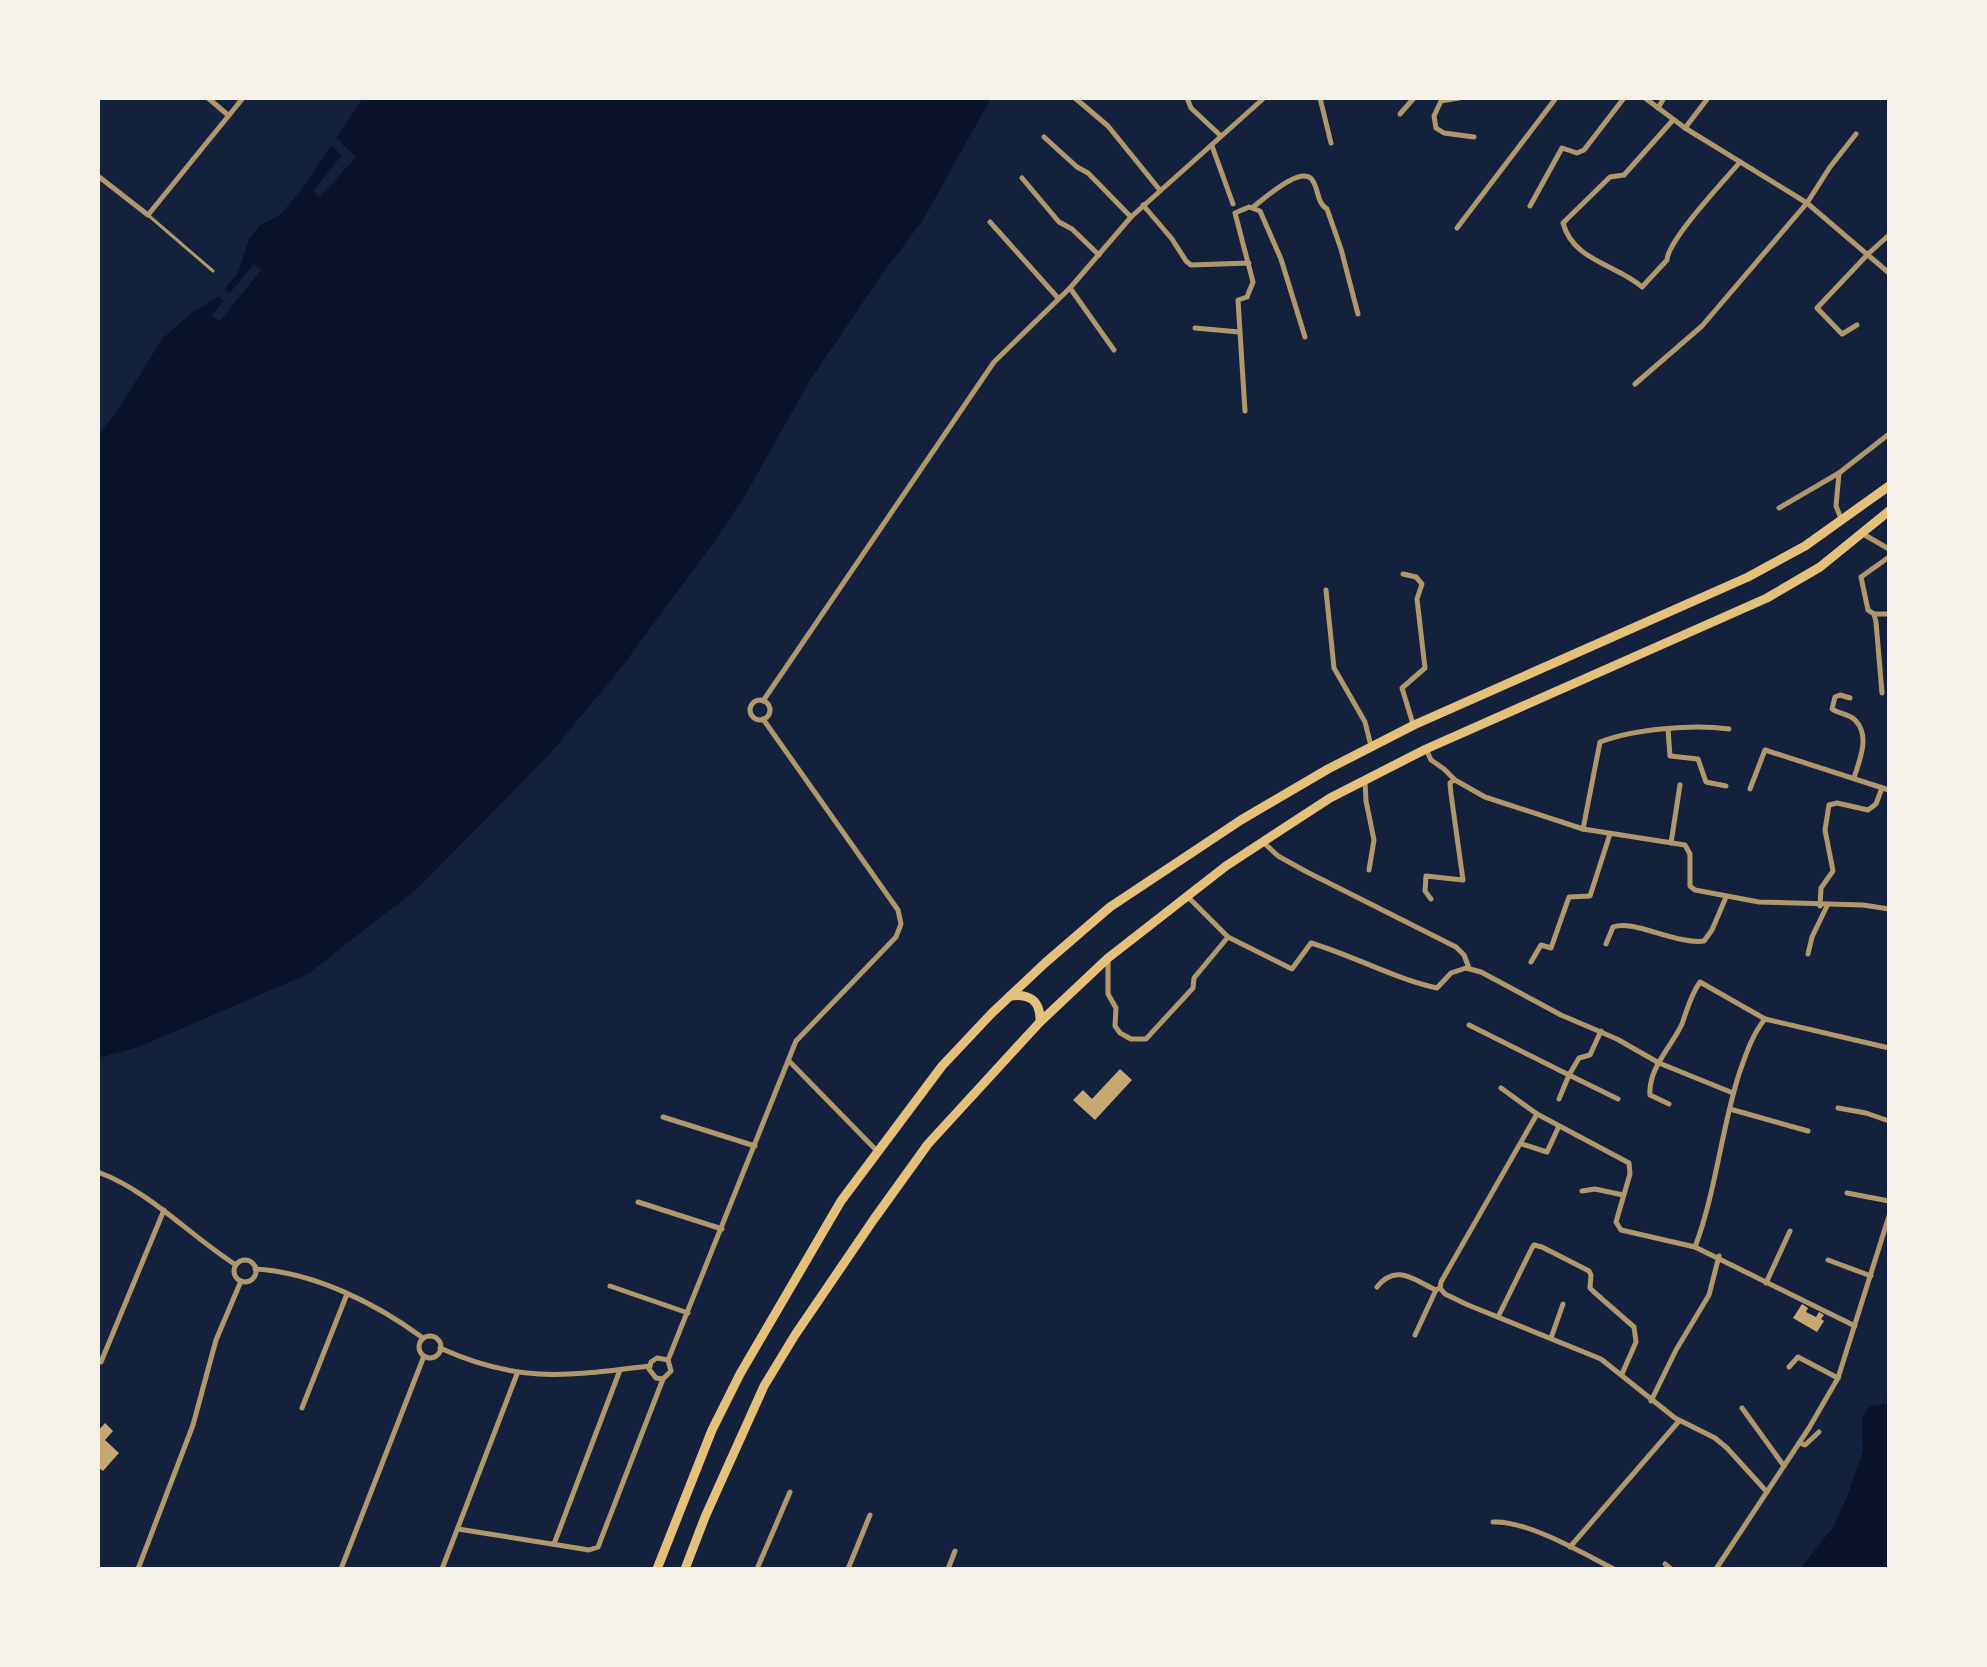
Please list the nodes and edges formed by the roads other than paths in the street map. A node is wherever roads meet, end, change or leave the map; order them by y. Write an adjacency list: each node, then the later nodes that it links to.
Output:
1 (208, 98): 16 (street)
2 (243, 98): 16 (street)
3 (1075, 98): 28 (street)
4 (1187, 98): 20 (street)
5 (1263, 98): 20 (street)
6 (1320, 98): 23 (street)
7 (1414, 98): 15 (street)
8 (1459, 98): 22 (street)
9 (1556, 98): 37 (street)
10 (1624, 98): 32 (street)
11 (1645, 98): 14 (street)
12 (1664, 98): 14 (street)
13 (1708, 98): 18 (street)
14 (1658, 108): 17 (street)
15 (1400, 114)
16 (228, 115): 34 (street)
17 (1673, 120): 18 (street); 25 (street)
18 (1685, 128): 25 (street)
19 (1856, 134): 29 (street)
20 (1221, 136): 24 (street)
21 (1044, 137): 35 (street)
22 (1474, 137)
23 (1331, 143)
24 (1212, 146): 28 (street); 30 (street)
25 (1740, 162): 29 (street)
26 (98, 176): 34 (street)
27 (1022, 178): 40 (street)
28 (1159, 189): 31 (street)
29 (1807, 203): 39 (street); 52 (street)
30 (1233, 204)
31 (1143, 205): 35 (street); 41 (street)
32 (1530, 206)
33 (1253, 207): 41 (street); 46 (street); 50 (street)
34 (148, 215): 42 (lane)
35 (1131, 217): 40 (street)
36 (990, 222): 45 (street)
37 (1457, 228)
38 (1889, 235): 39 (street)
39 (1868, 254): 43 (street); 47 (street)
40 (1099, 255): 44 (street)
41 (1249, 263): 49 (street)
42 (213, 271)
43 (1889, 273)
44 (1070, 288): 45 (street); 51 (street)
45 (1058, 298): 69 (street)
46 (1358, 314)
47 (1857, 325)
48 (1195, 328): 49 (street)
49 (1239, 332): 53 (street)
50 (1305, 337)
51 (1114, 350)
52 (1635, 384)
53 (1245, 411)
54 (1889, 434): 55 (street)
55 (1839, 473): 57 (street); 59 (street)
56 (1889, 486): 59 (highway)
57 (1779, 508)
58 (1889, 511): 60 (highway)
59 (1842, 522): 71 (highway)
60 (1863, 534): 61 (street); 75 (highway)
61 (1889, 549)
62 (1889, 557): 65 (street)
63 (1403, 574): 71 (street)
64 (1326, 590): 74 (street)
65 (1874, 614): 66 (street); 67 (street)
66 (1889, 614)
67 (1882, 693)
68 (1850, 698): 77 (street)
69 (763, 701): 70 (street); 70 (street)
70 (763, 719): 106 (street)
71 (1414, 725): 74 (highway)
72 (1668, 729): 73 (street); 80 (street); 83 (street)
73 (1729, 729)
74 (1371, 746): 100 (highway)
75 (1426, 749): 76 (street); 78 (highway)
76 (1452, 778): 83 (street); 90 (street)
77 (1854, 778): 81 (street); 82 (street)
78 (1365, 780): 85 (highway); 87 (street)
79 (1680, 785): 86 (street)
80 (1726, 786)
81 (1750, 789)
82 (1886, 789): 91 (street)
83 (1583, 829): 84 (street)
84 (1610, 834): 86 (street); 98 (street)
85 (1263, 842): 88 (highway); 99 (street)
86 (1671, 843): 89 (street)
87 (1369, 870)
88 (1187, 896): 94 (street); 97 (highway)
89 (1726, 897): 91 (street); 95 (street)
90 (1431, 899)
91 (1820, 906): 92 (street)
92 (1827, 906): 93 (street); 96 (street)
93 (1889, 909)
94 (1228, 937): 97 (street); 99 (street)
95 (1606, 944)
96 (1808, 954)
97 (1108, 958): 102 (highway)
98 (1531, 962)
99 (1470, 969): 104 (street)
100 (1010, 996): 102 (highway); 123 (highway)
101 (1765, 1019): 105 (street); 107 (street); 110 (street)
102 (1040, 1022): 184 (highway)
103 (1469, 1025): 108 (street)
104 (1601, 1031): 107 (street); 108 (street)
105 (1889, 1048)
106 (789, 1061): 122 (street); 123 (street)
107 (1659, 1063): 110 (street); 113 (street)
108 (1569, 1075): 111 (street); 112 (street)
109 (1501, 1088): 116 (street)
110 (1733, 1093): 115 (street)
111 (1559, 1099)
112 (1618, 1099)
113 (1669, 1104)
114 (1838, 1108): 118 (street)
115 (1730, 1109): 120 (street); 134 (street)
116 (1537, 1114): 119 (street); 121 (street)
117 (663, 1117): 122 (street)
118 (1889, 1121)
119 (1559, 1126): 121 (street); 127 (street)
120 (1808, 1131)
121 (1522, 1144): 144 (street)
122 (755, 1146): 132 (street)
123 (877, 1151): 183 (highway)
124 (98, 1172): 130 (street)
125 (1582, 1191): 127 (street)
126 (1847, 1193): 128 (street)
127 (1623, 1195): 134 (street)
128 (1889, 1201)
129 (638, 1202): 132 (street)
130 (164, 1210): 137 (street); 156 (street)
131 (1889, 1216): 139 (street)
132 (722, 1229): 147 (street)
133 (1790, 1231): 141 (street)
134 (1695, 1247): 135 (street)
135 (1719, 1256): 141 (street); 164 (street)
136 (1828, 1260): 139 (street)
137 (236, 1265): 138 (street); 140 (street)
138 (255, 1269): 140 (street); 145 (street)
139 (1871, 1276): 149 (street)
140 (241, 1281): 180 (street)
141 (1766, 1283): 149 (street)
142 (610, 1286): 147 (street)
143 (1377, 1287): 144 (street)
144 (1438, 1289): 148 (street); 150 (street)
145 (347, 1294): 151 (street); 165 (street)
146 (1563, 1304): 152 (street)
147 (688, 1313): 155 (street)
148 (1498, 1317): 152 (street); 161 (street)
149 (1855, 1326): 162 (street)
150 (1415, 1335)
151 (423, 1338): 153 (street); 154 (street)
152 (1551, 1338): 161 (street)
153 (440, 1348): 154 (street); 160 (street)
154 (424, 1356): 181 (street)
155 (668, 1360): 157 (street); 163 (street)
156 (101, 1362)
157 (650, 1366): 159 (street); 163 (street)
158 (1789, 1367): 162 (street)
159 (621, 1369): 160 (street); 176 (street)
160 (517, 1374): 175 (street)
161 (1622, 1374): 164 (street)
162 (1838, 1378): 169 (street)
163 (663, 1379): 176 (street)
164 (1651, 1401): 167 (street)
165 (302, 1408)
166 (1742, 1408): 170 (street)
167 (1679, 1421): 172 (street); 177 (street)
168 (1819, 1432): 169 (street)
169 (1799, 1443): 170 (street)
170 (1784, 1466): 172 (street)
171 (790, 1492): 185 (street)
172 (1767, 1492): 190 (street)
173 (870, 1515): 186 (street)
174 (1493, 1522): 177 (street)
175 (458, 1529): 176 (street); 182 (street)
176 (554, 1544)
177 (1570, 1547): 188 (street)
178 (955, 1551): 187 (street)
179 (1665, 1564): 189 (street)
180 (138, 1569)
181 (341, 1569)
182 (442, 1569)
183 (657, 1569)
184 (685, 1569)
185 (757, 1569)
186 (848, 1569)
187 (948, 1569)
188 (1614, 1569)
189 (1671, 1569)
190 (1716, 1569)

